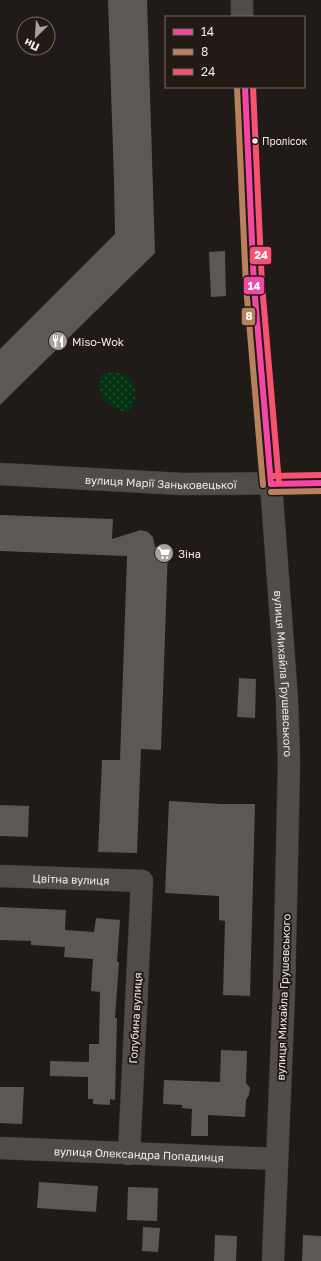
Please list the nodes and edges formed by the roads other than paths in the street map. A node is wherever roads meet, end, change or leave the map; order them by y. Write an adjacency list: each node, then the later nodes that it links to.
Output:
1 (242, 0): 2 (street)
2 (242, 16)
3 (245, 88): 5 (street, вулиця Михайла Грушевського)
4 (0, 474): 5 (street, вулиця Марії Заньковецької)
5 (271, 484): 6 (street, вулиця Марії Заньковецької); 11 (street, вулиця Михайла Грушевського)
6 (321, 484)
7 (0, 876): 8 (street, Цвітна вулиця)
8 (142, 882): 10 (street, Голубина вулиця)
9 (0, 1148): 10 (street, вулиця Олександра Попадинця)
10 (129, 1154): 11 (street, вулиця Олександра Попадинця)
11 (277, 1159): 12 (street, вулиця Михайла Грушевського)
12 (273, 1261)

